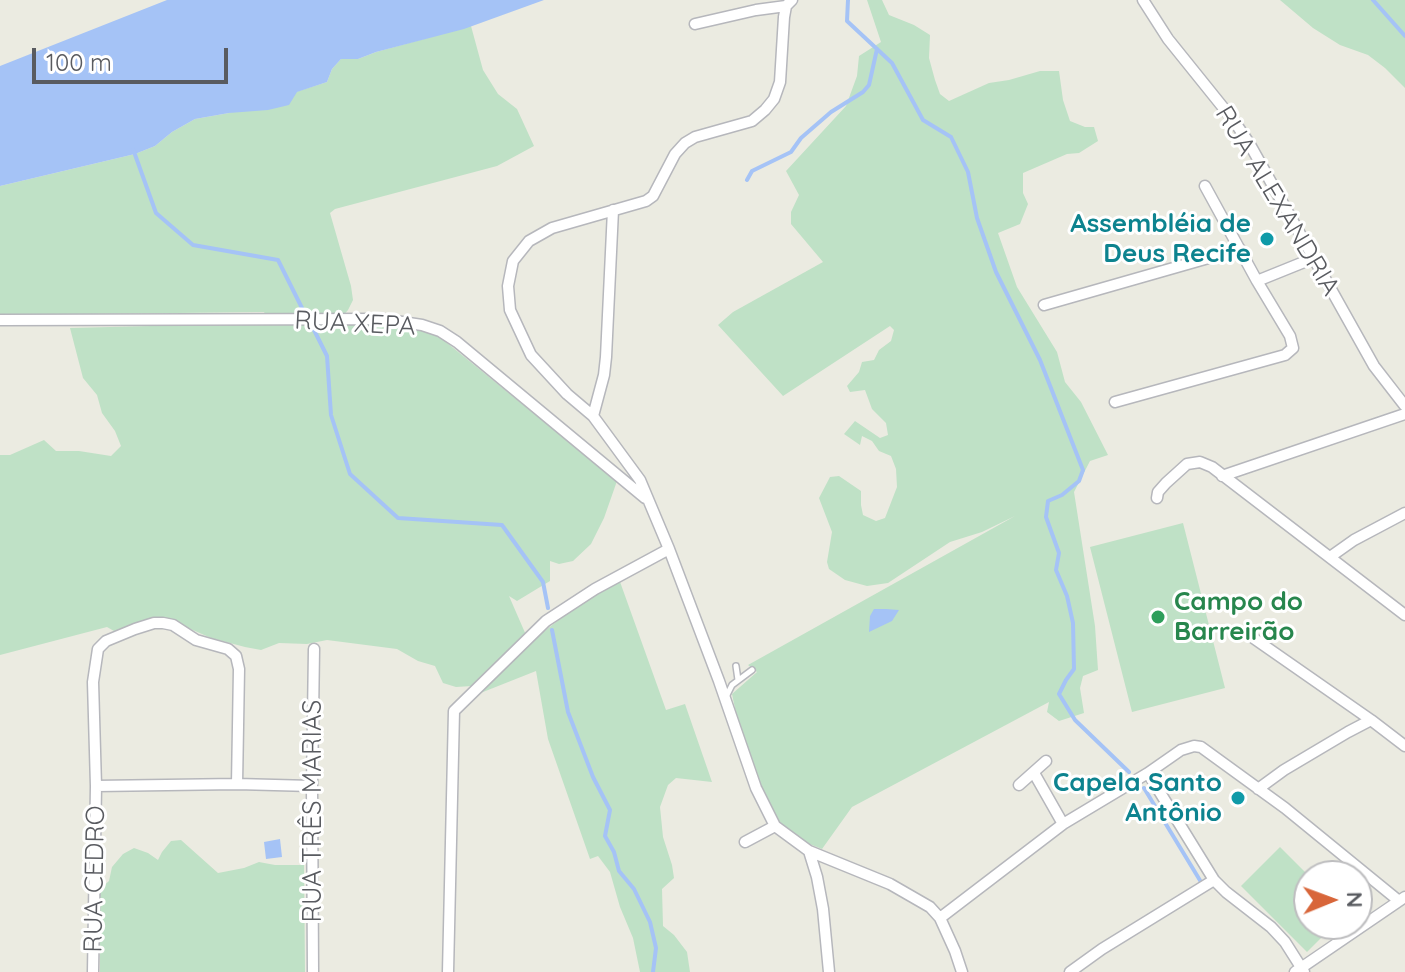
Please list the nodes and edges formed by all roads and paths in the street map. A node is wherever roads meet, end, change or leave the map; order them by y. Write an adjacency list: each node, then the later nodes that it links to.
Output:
1 (1143, 0): 7 (street, RUA ALEXANDRIA)
2 (789, 3): 3 (street); 5 (street)
3 (695, 24)
4 (1205, 186): 6 (street)
5 (613, 210): 14 (street); 14 (street)
6 (1240, 249): 8 (street); 9 (street)
7 (1314, 258): 8 (street); 12 (street, RUA ALEXANDRIA)
8 (1257, 281): 11 (street)
9 (1044, 305)
10 (0, 320): 17 (street, RUA XEPA)
11 (1115, 402)
12 (1405, 406)
13 (1405, 414): 15 (street)
14 (593, 416): 17 (street)
15 (1222, 476): 16 (street); 20 (street)
16 (1157, 498)
17 (649, 501): 19 (street)
18 (1405, 513): 20 (street)
19 (669, 549): 27 (street); 48 (street)
20 (1330, 557): 21 (street)
21 (1405, 615)
22 (1249, 635): 28 (street)
23 (314, 649): 36 (street, RUA TRÊS MARIAS)
24 (736, 666): 26 (lane)
25 (752, 670): 26 (lane)
26 (738, 680): 27 (lane)
27 (725, 700): 39 (street)
28 (1371, 720): 29 (street); 37 (street)
29 (1405, 746)
30 (1046, 761): 31 (street)
31 (1034, 773): 34 (street); 38 (street)
32 (1148, 773): 37 (street); 38 (street); 42 (street)
33 (237, 784): 35 (street, RUA CEDRO); 35 (street, RUA CEDRO); 36 (street)
34 (1019, 785)
35 (96, 786): 46 (street, RUA CEDRO)
36 (312, 786): 47 (street, RUA TRÊS MARIAS)
37 (1258, 789): 43 (street)
38 (1063, 824): 44 (street)
39 (775, 826): 40 (street); 41 (street)
40 (745, 842)
41 (809, 851): 44 (street); 49 (street)
42 (1214, 880): 45 (street); 51 (street)
43 (1402, 899): 45 (street)
44 (940, 918): 50 (street)
45 (1300, 970)
46 (93, 972)
47 (313, 972)
48 (448, 972)
49 (829, 972)
50 (962, 972)
51 (1070, 972)

